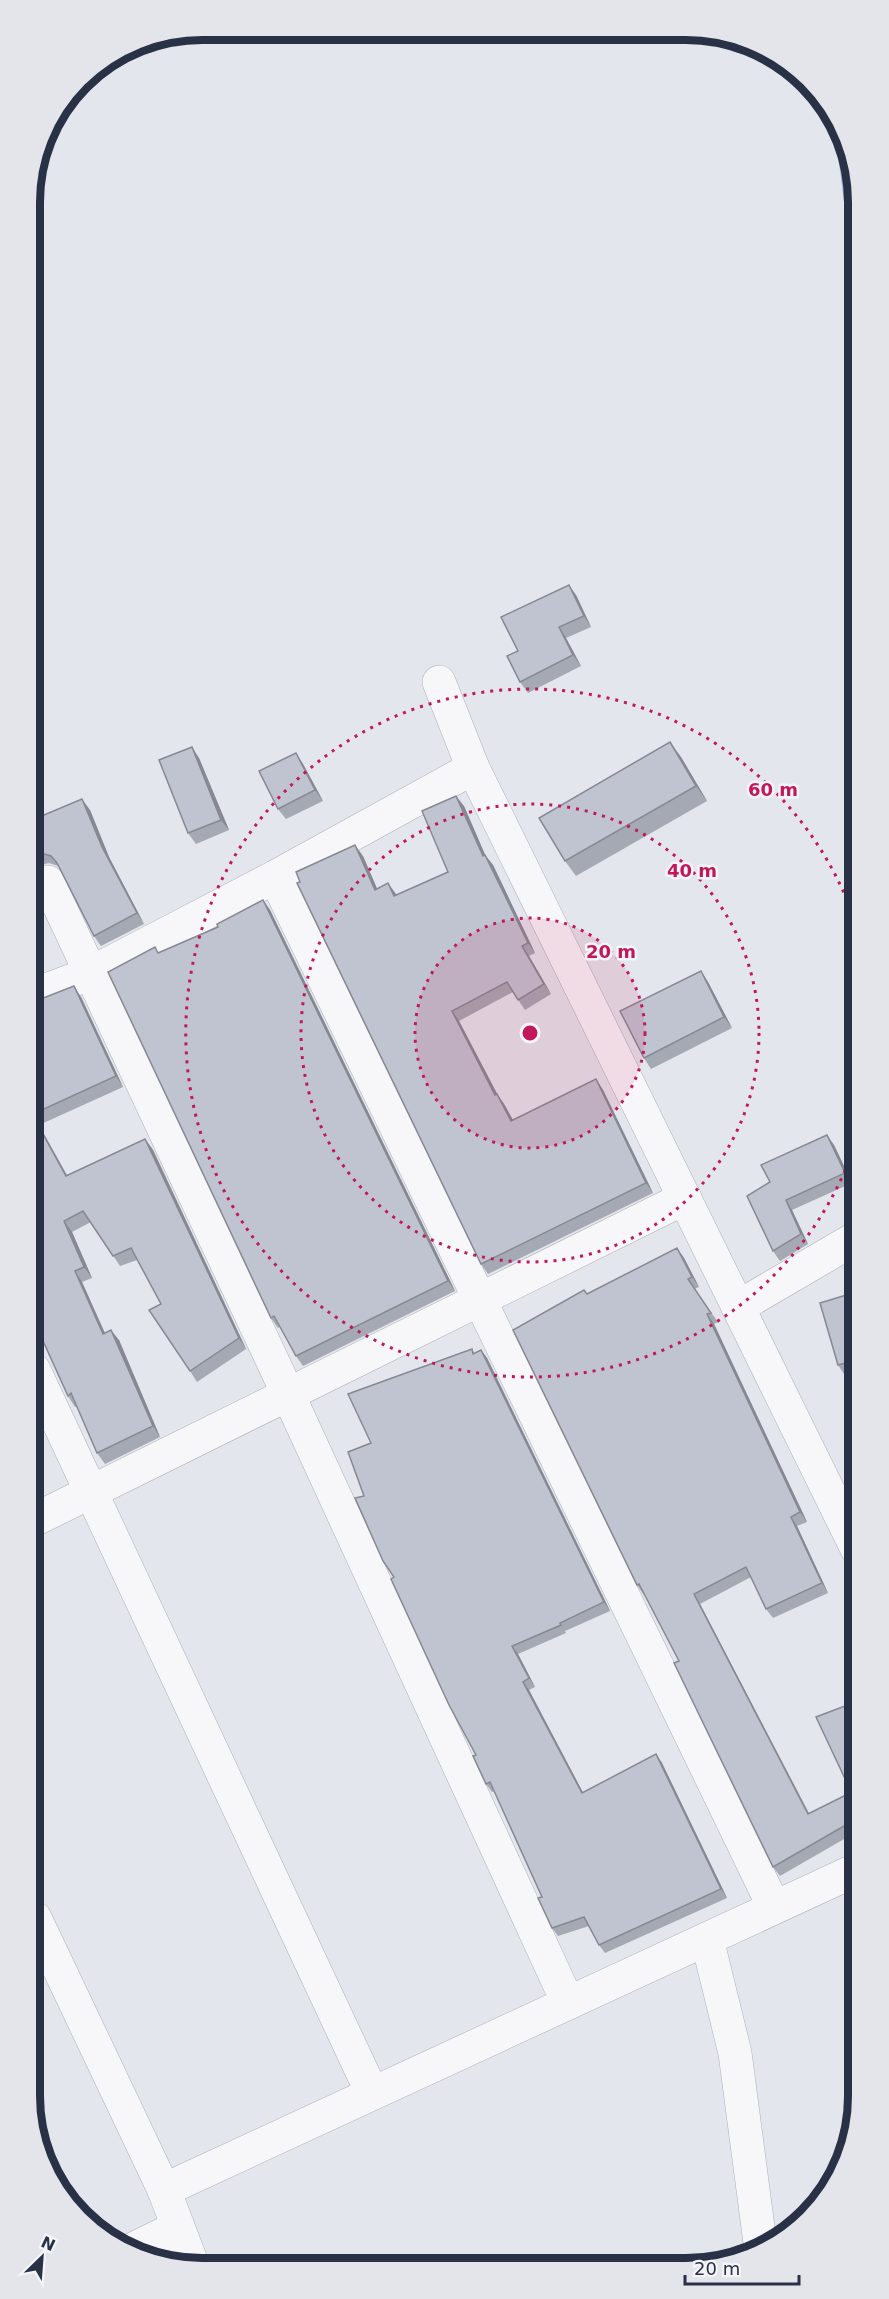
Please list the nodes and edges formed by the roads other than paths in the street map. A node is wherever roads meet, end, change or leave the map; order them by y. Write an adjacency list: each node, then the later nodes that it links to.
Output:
1 (439, 682): 2 (street)
2 (473, 768): 3 (street); 7 (street)
3 (275, 877): 5 (street); 9 (street)
4 (48, 882): 5 (street)
5 (89, 974): 6 (street); 12 (street)
6 (41, 992)
7 (685, 1198): 9 (street); 10 (street)
8 (848, 1243): 10 (street)
9 (480, 1299): 12 (street); 17 (street)
10 (738, 1307): 15 (street)
11 (41, 1385): 13 (street)
12 (288, 1394): 13 (street); 20 (street)
13 (91, 1492): 14 (street); 21 (street)
14 (41, 1517)
15 (848, 1531)
16 (848, 1874): 17 (street)
17 (774, 1907): 19 (street)
18 (41, 1931): 22 (street)
19 (707, 1939): 20 (street); 24 (street)
20 (568, 2003): 21 (street)
21 (372, 2093): 22 (street)
22 (164, 2190): 23 (street)
23 (178, 2227): 25 (street); 26 (street)
24 (760, 2241)
25 (140, 2246)
26 (190, 2257)

